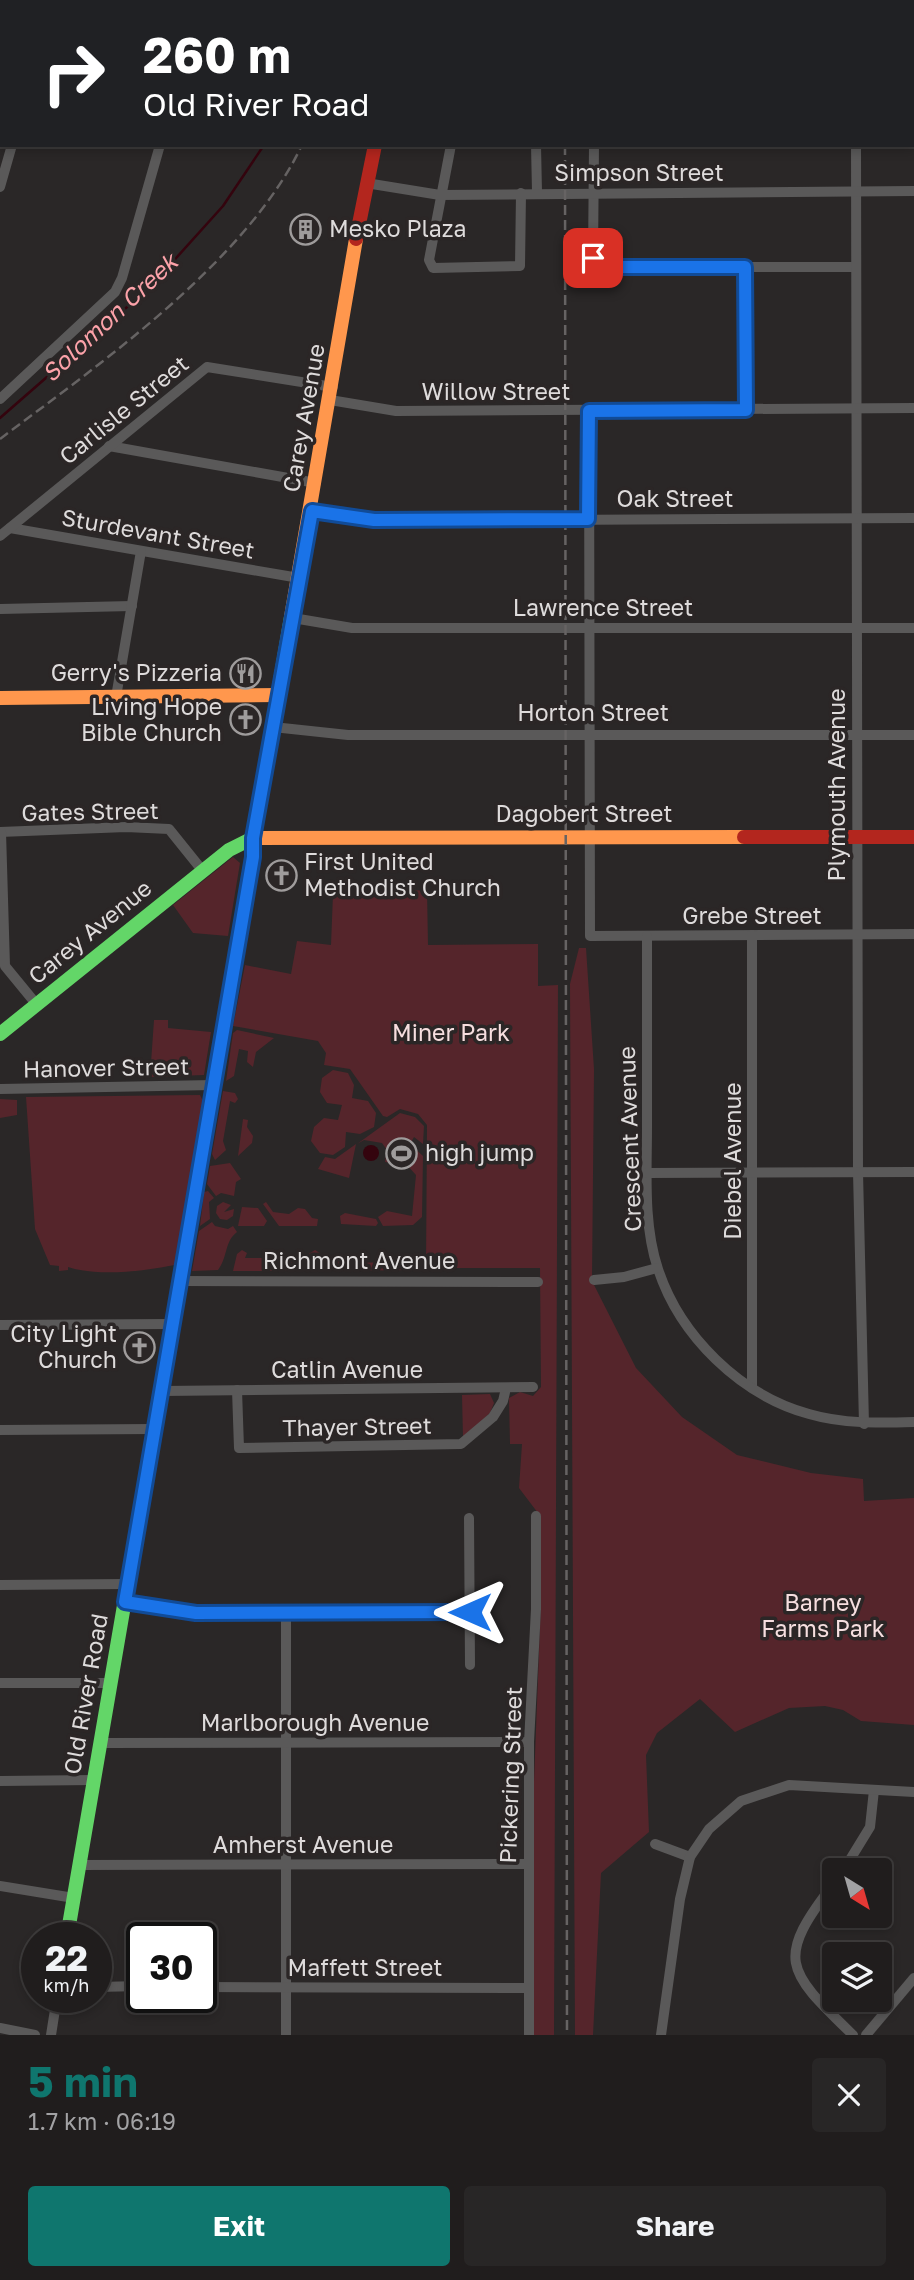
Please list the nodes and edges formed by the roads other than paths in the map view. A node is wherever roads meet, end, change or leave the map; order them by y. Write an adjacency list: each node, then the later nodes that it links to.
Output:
1 (11, 147): 9 (street)
2 (159, 147): 19 (street)
3 (375, 147): 8 (street, Carey Avenue)
4 (451, 147): 15 (street)
5 (536, 147): 11 (street)
6 (594, 147): 14 (street)
7 (856, 147): 12 (street, Plymouth Avenue)
8 (366, 183): 15 (street, Simpson Street); 18 (street, Carey Avenue)
9 (0, 187)
10 (914, 191): 12 (street, Simpson Street)
11 (537, 192): 13 (street, Simpson Street); 14 (street, Simpson Street)
12 (856, 192): 14 (street, Simpson Street); 17 (street, Plymouth Avenue)
13 (521, 193): 15 (street, Simpson Street); 15 (street)
14 (592, 193): 16 (street)
15 (440, 195)
16 (745, 267): 17 (street); 22 (street)
17 (856, 267): 21 (street, Plymouth Avenue)
18 (331, 394): 23 (street, Willow Street); 24 (street, Carlisle Street); 25 (street, Carey Avenue)
19 (0, 399)
20 (914, 408): 21 (street, Willow Street)
21 (857, 409): 22 (street, Willow Street); 27 (street, Plymouth Avenue)
22 (746, 410): 23 (street, Willow Street)
23 (589, 411): 29 (street)
24 (109, 446): 25 (street); 30 (street, Carlisle Street)
25 (316, 483): 26 (street, Carey Avenue)
26 (312, 511): 29 (street, Oak Street); 33 (street, Carey Avenue)
27 (856, 518): 28 (street, Oak Street); 29 (street, Oak Street); 38 (street, Plymouth Avenue)
28 (914, 518)
29 (588, 519): 37 (street)
30 (10, 528): 31 (street, Carlisle Street); 32 (street, Sturdevant Street)
31 (0, 536)
32 (141, 551): 33 (street, Sturdevant Street); 34 (street)
33 (299, 578): 36 (street, Carey Avenue)
34 (132, 606): 35 (street); 41 (street)
35 (0, 610)
36 (293, 618): 37 (street, Lawrence Street); 40 (street, Carey Avenue)
37 (589, 627): 38 (street, Lawrence Street); 46 (street)
38 (856, 628): 39 (street, Lawrence Street); 44 (street, Plymouth Avenue)
39 (914, 628)
40 (279, 695): 41 (street); 43 (street, Carey Avenue)
41 (116, 697): 42 (street)
42 (0, 698)
43 (273, 727): 46 (street, Horton Street); 51 (street, Carey Avenue)
44 (857, 735): 45 (street, Horton Street); 46 (street, Horton Street); 49 (street, Plymouth Avenue)
45 (914, 735)
46 (588, 736): 48 (street)
47 (1, 832): 52 (street, Gates Street); 57 (street)
48 (589, 836): 49 (street, Dagobert Street); 51 (street, Dagobert Street); 56 (street, Grebe Street)
49 (857, 837): 50 (street, Dagobert Street); 54 (street, Plymouth Avenue)
50 (914, 837)
51 (253, 838): 52 (street, Carey Avenue); 59 (street, Old River Road)
52 (202, 870): 57 (street, Carey Avenue)
53 (752, 934): 54 (street, Grebe Street); 56 (street, Grebe Street); 64 (street, Diebel Avenue)
54 (857, 934): 55 (street, Grebe Street); 61 (street, Plymouth Avenue)
55 (914, 934)
56 (647, 936): 63 (street, Crescent Avenue)
57 (37, 1004): 58 (street, Carey Avenue)
58 (0, 1034)
59 (213, 1085): 60 (street, Hanover Street); 67 (street, Old River Road)
60 (0, 1089)
61 (858, 1172): 62 (street); 64 (street); 77 (street, Plymouth Avenue)
62 (914, 1172)
63 (647, 1173): 64 (street); 65 (street, Crescent Avenue)
64 (753, 1173): 73 (street, Diebel Avenue)
65 (657, 1268): 66 (street); 73 (street, Crescent Avenue)
66 (594, 1280)
67 (179, 1281): 68 (street, Richmont Avenue); 69 (street, Old River Road)
68 (538, 1282)
69 (172, 1324): 70 (street); 75 (street, Old River Road)
70 (0, 1325)
71 (533, 1387): 72 (street, Catlin Avenue)
72 (506, 1388): 74 (street, Catlin Avenue); 74 (street, Thayer Street)
73 (752, 1388): 77 (street, Crescent Avenue)
74 (237, 1390): 75 (street, Catlin Avenue)
75 (162, 1391): 78 (street, Old River Road)
76 (914, 1422): 77 (street, Crescent Avenue)
77 (864, 1424)
78 (155, 1429): 79 (street); 82 (street, Old River Road)
79 (0, 1430)
80 (536, 1516): 91 (street, Pickering Street)
81 (469, 1518): 85 (street)
82 (128, 1584): 83 (street); 84 (street, Old River Road)
83 (0, 1585)
84 (125, 1602): 86 (street); 89 (street, Old River Road)
85 (470, 1612): 86 (street); 87 (street)
86 (286, 1613): 90 (street)
87 (470, 1665)
88 (0, 1683): 89 (street)
89 (110, 1683): 92 (street, Old River Road)
90 (284, 1742): 91 (street, Marlborough Avenue); 92 (street, Marlborough Avenue); 102 (street)
91 (529, 1742): 100 (street, Pickering Street)
92 (100, 1743): 93 (street, Old River Road)
93 (94, 1780): 94 (street); 101 (street, Old River Road)
94 (0, 1781)
95 (874, 1790): 96 (street); 98 (street); 99 (street)
96 (914, 1792)
97 (655, 1844): 98 (street)
98 (690, 1857): 117 (street)
99 (851, 1858)
100 (527, 1864): 102 (street, Amherst Avenue); 110 (street, Pickering Street)
101 (79, 1865): 102 (street, Amherst Avenue); 104 (street, Old River Road)
102 (286, 1865): 109 (street)
103 (0, 1886): 104 (street)
104 (74, 1899): 106 (street, Old River Road)
105 (822, 1901): 118 (street)
106 (70, 1922)
107 (914, 1978): 119 (street)
108 (217, 1987): 109 (street, Maffett Street)
109 (286, 1988): 110 (street, Maffett Street); 115 (street)
110 (529, 1988): 116 (street, Pickering Street)
111 (54, 2013): 114 (street)
112 (0, 2028): 113 (street)
113 (35, 2035)
114 (51, 2035)
115 (286, 2035)
116 (529, 2035)
117 (662, 2035)
118 (853, 2035)
119 (866, 2035)

